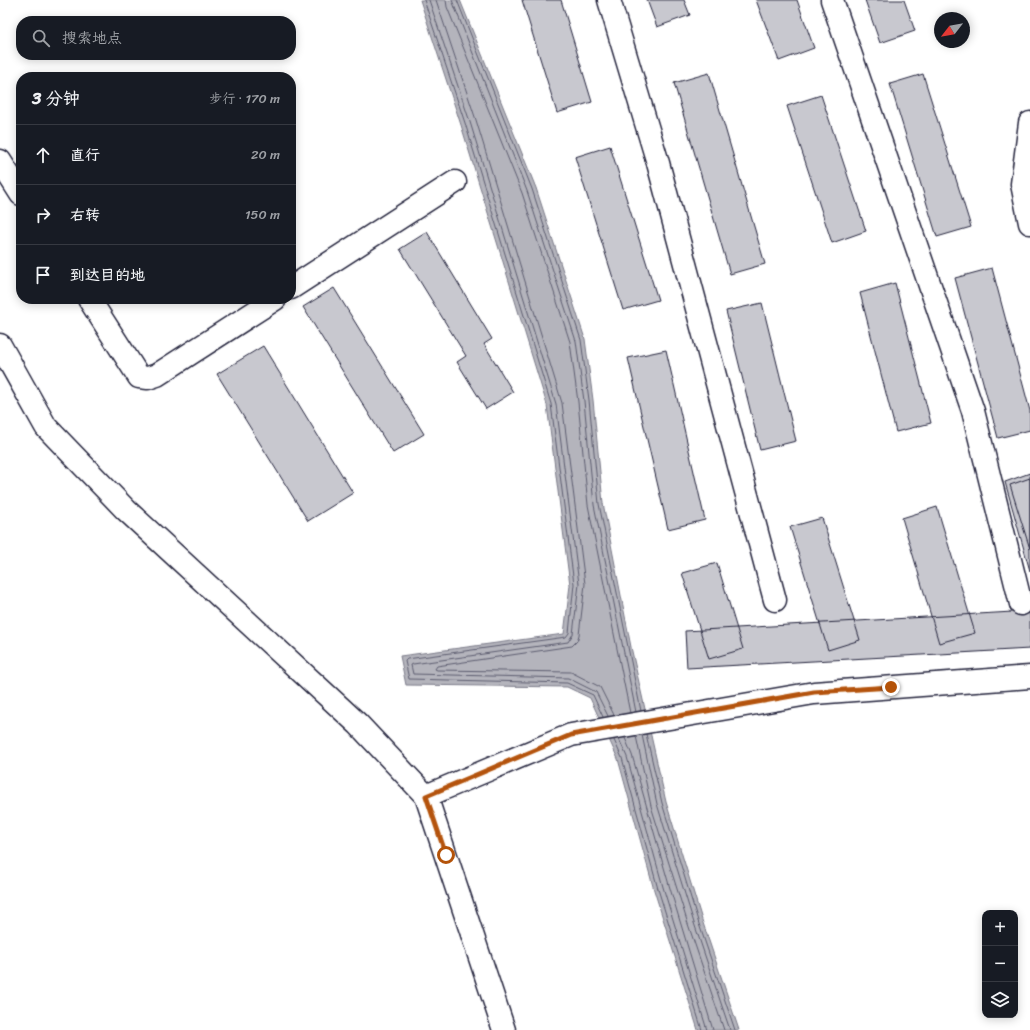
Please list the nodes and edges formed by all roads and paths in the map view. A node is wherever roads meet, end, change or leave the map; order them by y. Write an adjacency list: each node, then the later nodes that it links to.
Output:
1 (609, 0): 12 (street)
2 (832, 0): 13 (street)
3 (1030, 123): 7 (street)
4 (0, 161): 6 (street)
5 (455, 182): 8 (street)
6 (16, 186)
7 (1030, 223)
8 (296, 285)
9 (92, 304): 10 (street)
10 (266, 304)
11 (0, 345): 15 (street)
12 (775, 600)
13 (1021, 604)
14 (1030, 676): 15 (street)
15 (426, 796): 16 (street)
16 (504, 1030)

